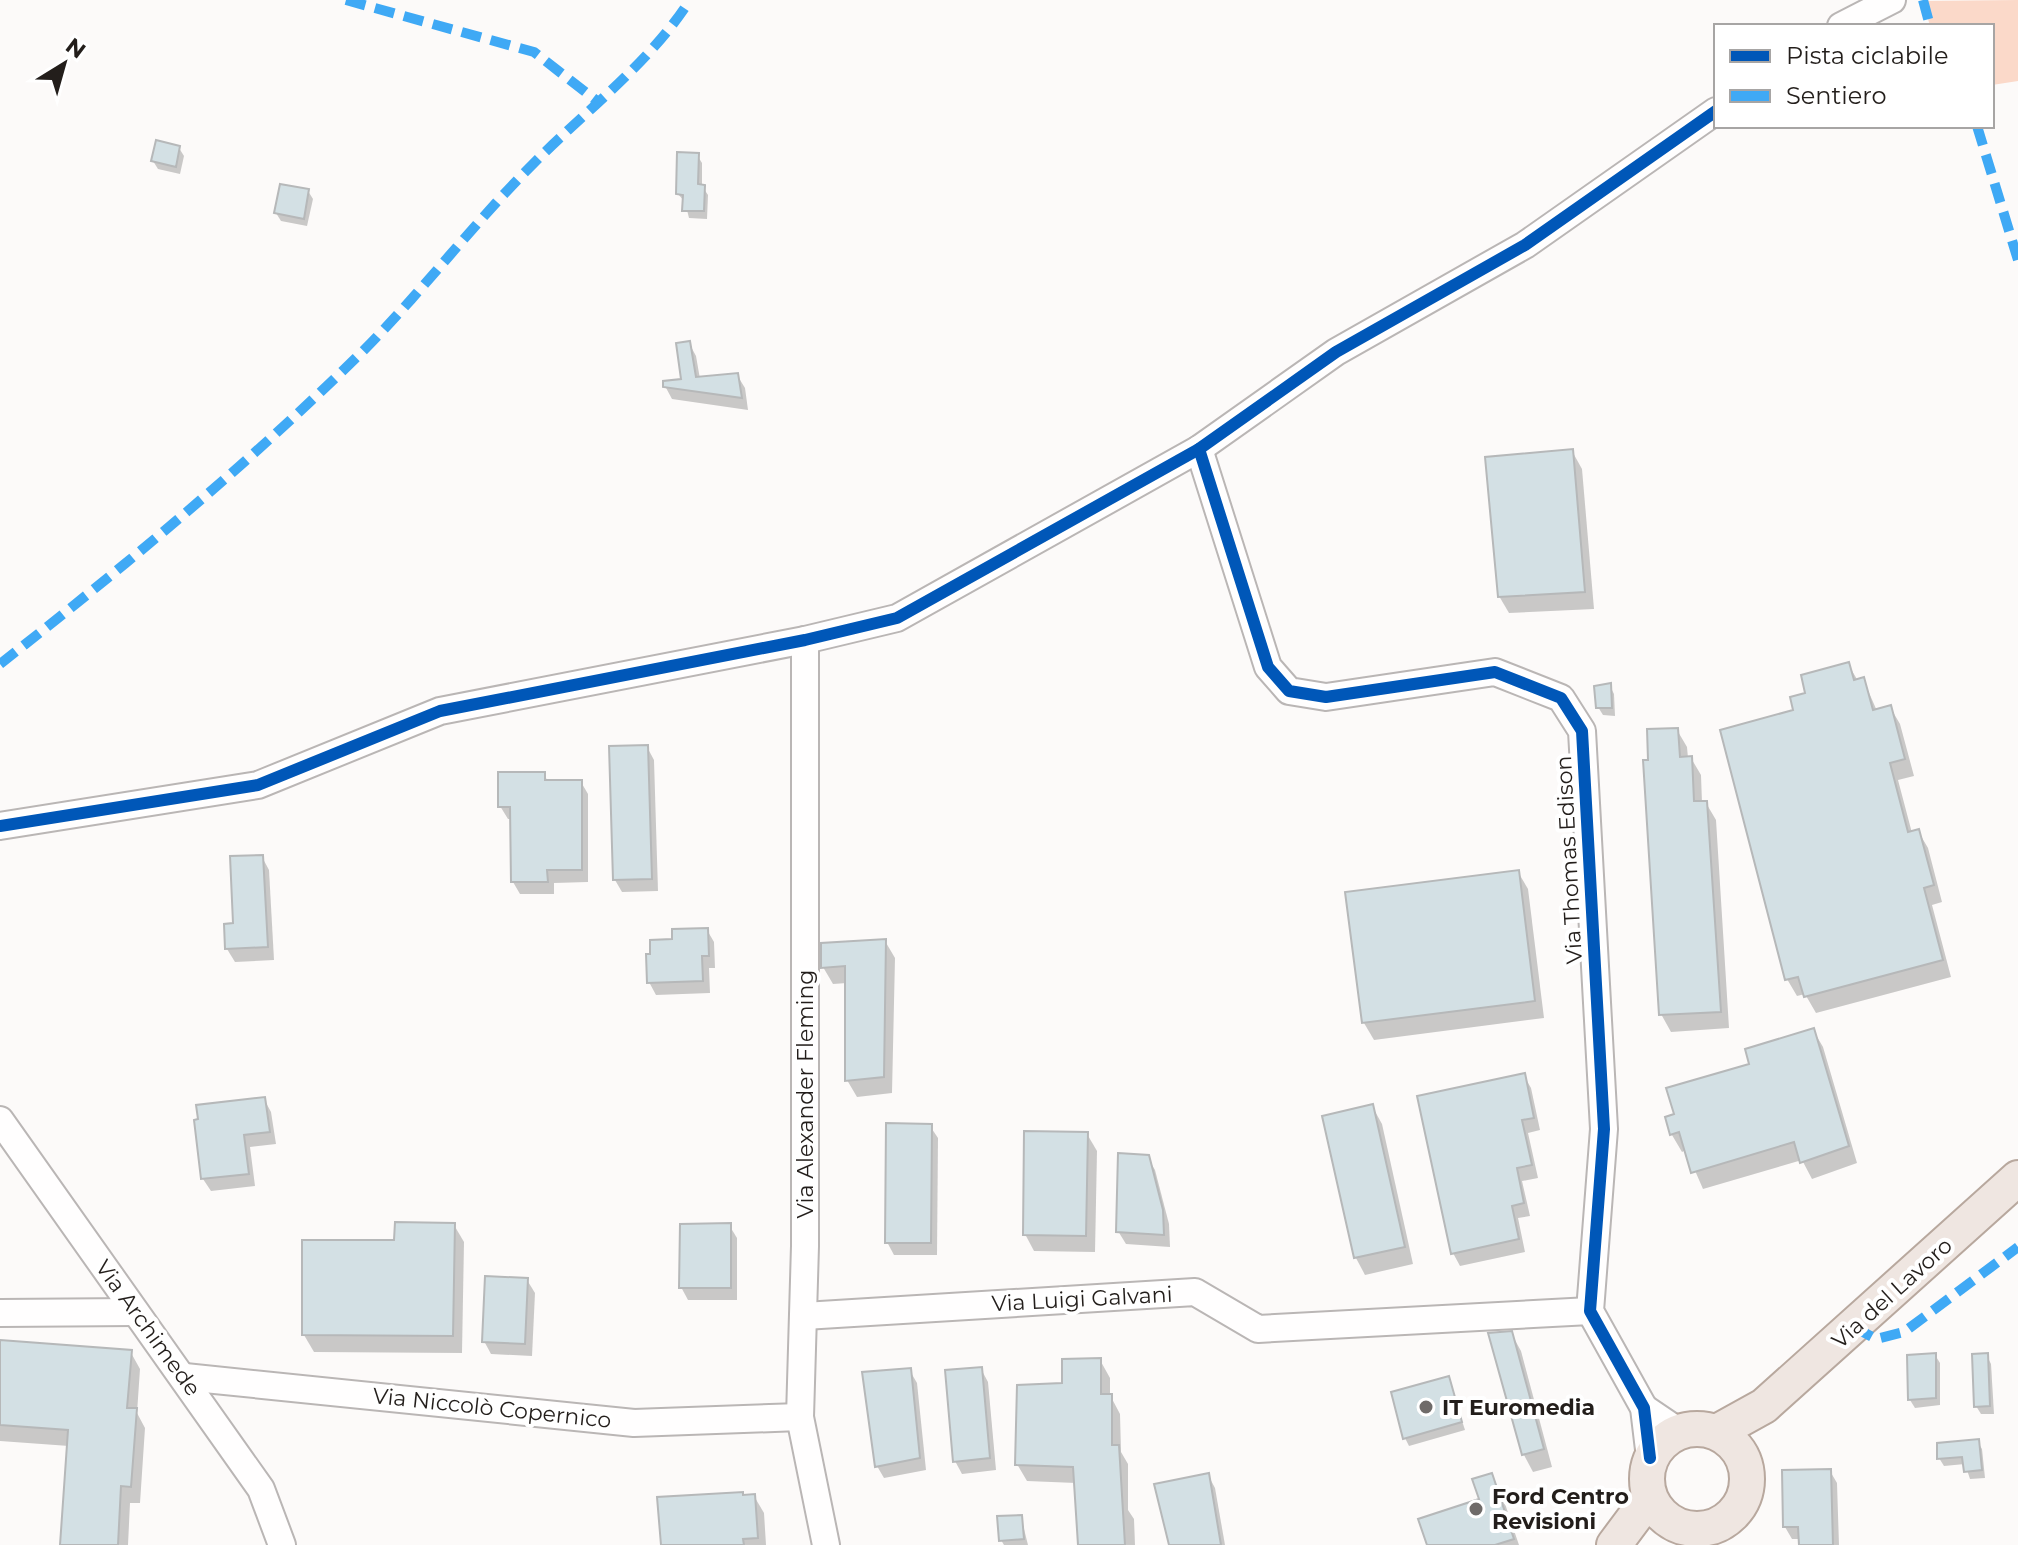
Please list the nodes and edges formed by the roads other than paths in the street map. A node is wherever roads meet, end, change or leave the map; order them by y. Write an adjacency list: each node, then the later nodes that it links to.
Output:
1 (1892, 0): 2 (street)
2 (1845, 24)
3 (1714, 112): 4 (street)
4 (1199, 449): 5 (street); 9 (street, Via Thomas Edison)
5 (805, 640): 6 (street); 12 (street, Via Alexander Fleming)
6 (0, 826)
7 (0, 1120): 10 (street, Via Archimede)
8 (2018, 1178): 14 (main road, Via del Lavoro)
9 (1590, 1311): 12 (street, Via Luigi Galvani); 15 (street)
10 (135, 1312): 11 (street); 13 (street, Via Archimede)
11 (0, 1313)
12 (804, 1316): 16 (street, Via Alexander Fleming)
13 (185, 1377): 16 (street, Via Niccolò Copernico); 24 (street, Via Archimede)
14 (1764, 1406): 18 (main road); 20 (main road)
15 (1644, 1408): 17 (street); 19 (street)
16 (800, 1417): 25 (street, Via Alexander Fleming)
17 (1678, 1431): 18 (main road); 19 (main road)
18 (1717, 1432): 20 (main road)
19 (1650, 1458): 22 (main road)
20 (1744, 1460): 21 (main road)
21 (1744, 1499): 22 (main road); 26 (main road)
22 (1684, 1523): 23 (main road)
23 (1619, 1540)
24 (282, 1545)
25 (826, 1545)
26 (1742, 1545)

